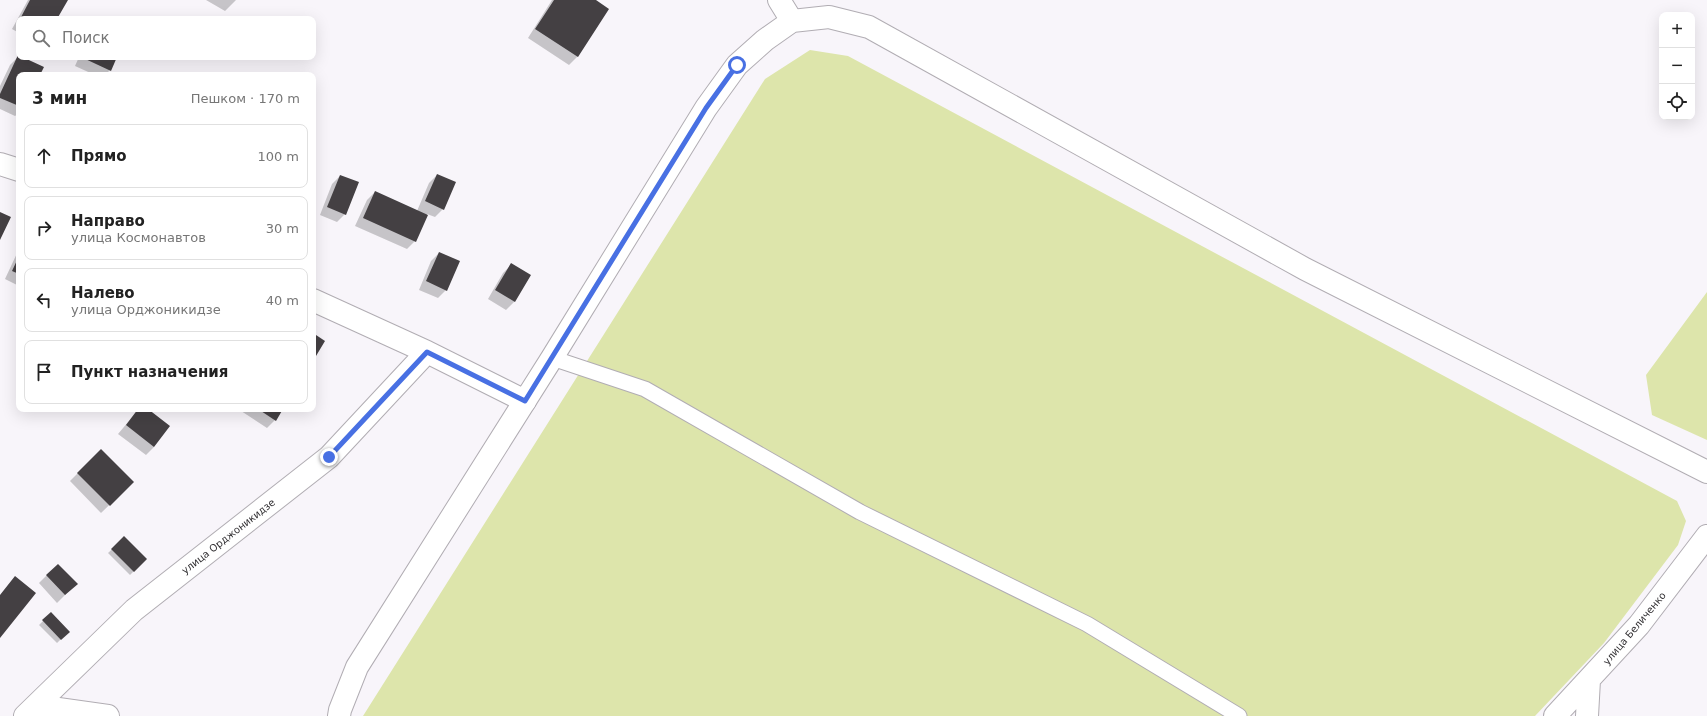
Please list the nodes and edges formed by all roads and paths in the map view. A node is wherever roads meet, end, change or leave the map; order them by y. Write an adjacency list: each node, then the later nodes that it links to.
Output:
1 (779, 0): 2 (street)
2 (792, 21): 7 (street); 9 (street)
3 (0, 164): 4 (street)
4 (16, 169)
5 (316, 301): 6 (street)
6 (427, 352): 8 (street); 12 (street, улица Орджоникидзе)
7 (552, 358): 8 (street); 15 (lane)
8 (525, 401): 14 (street)
9 (1707, 472)
10 (1707, 536): 11 (street, улица Беличенко)
11 (1589, 680): 16 (street, улица Беличенко); 17 (street)
12 (31, 711): 13 (street)
13 (108, 716)
14 (339, 716)
15 (1239, 716)
16 (1555, 716)
17 (1587, 716)

